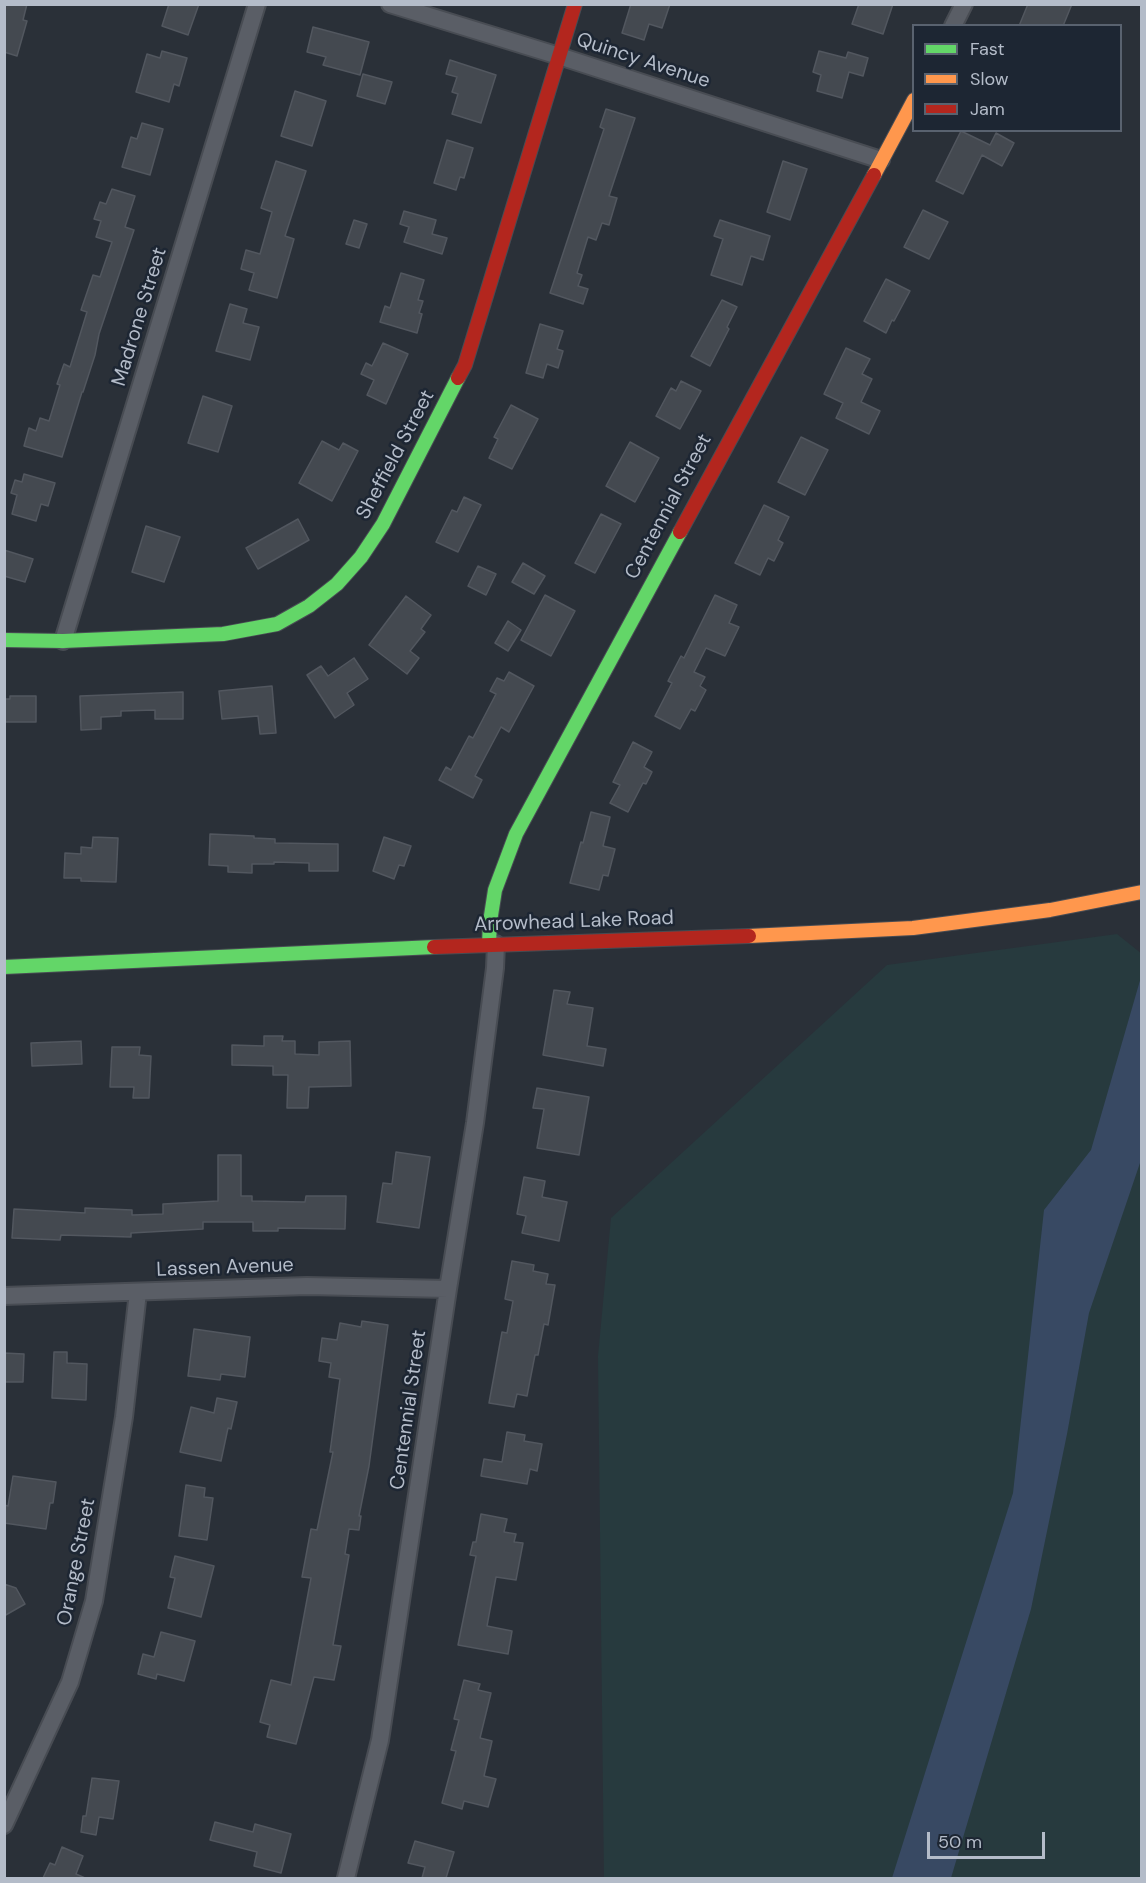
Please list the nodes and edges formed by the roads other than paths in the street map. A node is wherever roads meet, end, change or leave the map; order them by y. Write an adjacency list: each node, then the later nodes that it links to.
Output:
1 (257, 4): 10 (street, Madrone Street)
2 (390, 4): 6 (street, Quincy Avenue)
3 (575, 4): 6 (street, Sheffield Street)
4 (964, 4): 5 (street)
5 (954, 24)
6 (559, 56): 8 (street, Quincy Avenue); 10 (street, Sheffield Street)
7 (912, 104): 8 (street, Centennial Street)
8 (882, 160): 12 (street, Centennial Street)
9 (4, 640): 10 (street, Sheffield Street)
10 (63, 641)
11 (1142, 892): 12 (street, Arrowhead Lake Road)
12 (492, 944): 13 (street, Arrowhead Lake Road); 14 (street, Centennial Street)
13 (4, 967)
14 (448, 1289): 15 (street, Lassen Avenue); 18 (street, Centennial Street)
15 (138, 1292): 16 (street, Lassen Avenue); 17 (street, Orange Street)
16 (4, 1296)
17 (4, 1825)
18 (346, 1878)

